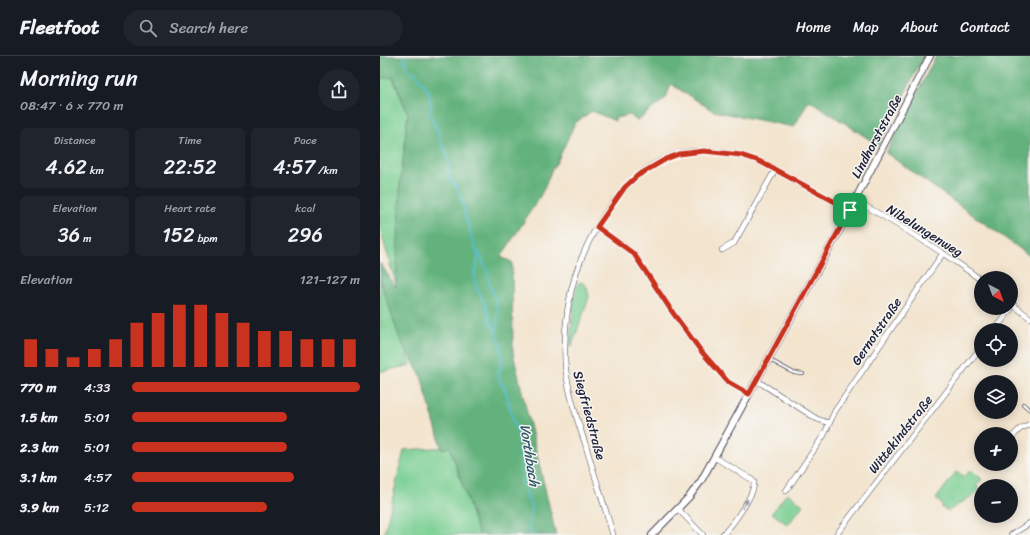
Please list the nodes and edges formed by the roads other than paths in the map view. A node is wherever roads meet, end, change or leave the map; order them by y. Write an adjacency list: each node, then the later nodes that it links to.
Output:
1 (930, 56): 3 (street, Lindhorststraße)
2 (775, 170): 4 (street, Siegfriedstraße); 5 (street, Siegfriedstraße); 6 (street)
3 (855, 200): 4 (street, Lindhorststraße); 7 (street, Nibelungenweg)
4 (850, 210): 12 (street, Lindhorststraße)
5 (597, 227): 15 (street); 26 (street, Siegfriedstraße)
6 (722, 250)
7 (943, 253): 8 (street, Nibelungenweg); 18 (street, Gernotstraße)
8 (974, 275)
9 (1018, 309): 10 (street)
10 (1030, 318)
11 (974, 356): 30 (street, Wittekindstraße)
12 (768, 358): 13 (lane); 14 (street, Lindhorststraße)
13 (803, 374)
14 (756, 380): 15 (street, Lindhorststraße); 18 (street)
15 (749, 394): 21 (street, Lindhorststraße)
16 (1023, 404): 17 (lane)
17 (1030, 410)
18 (829, 423): 22 (street, Gernotstraße)
19 (1030, 424): 20 (street)
20 (1018, 431)
21 (714, 457): 23 (street, Lindhorststraße); 29 (street, one-way to 21)
22 (786, 491)
23 (678, 509): 27 (street, Lindhorststraße); 28 (street)
24 (1030, 523): 25 (street)
25 (1018, 533): 31 (street)
26 (613, 535)
27 (652, 535)
28 (703, 535)
29 (722, 535)
30 (836, 535)
31 (1011, 535)

